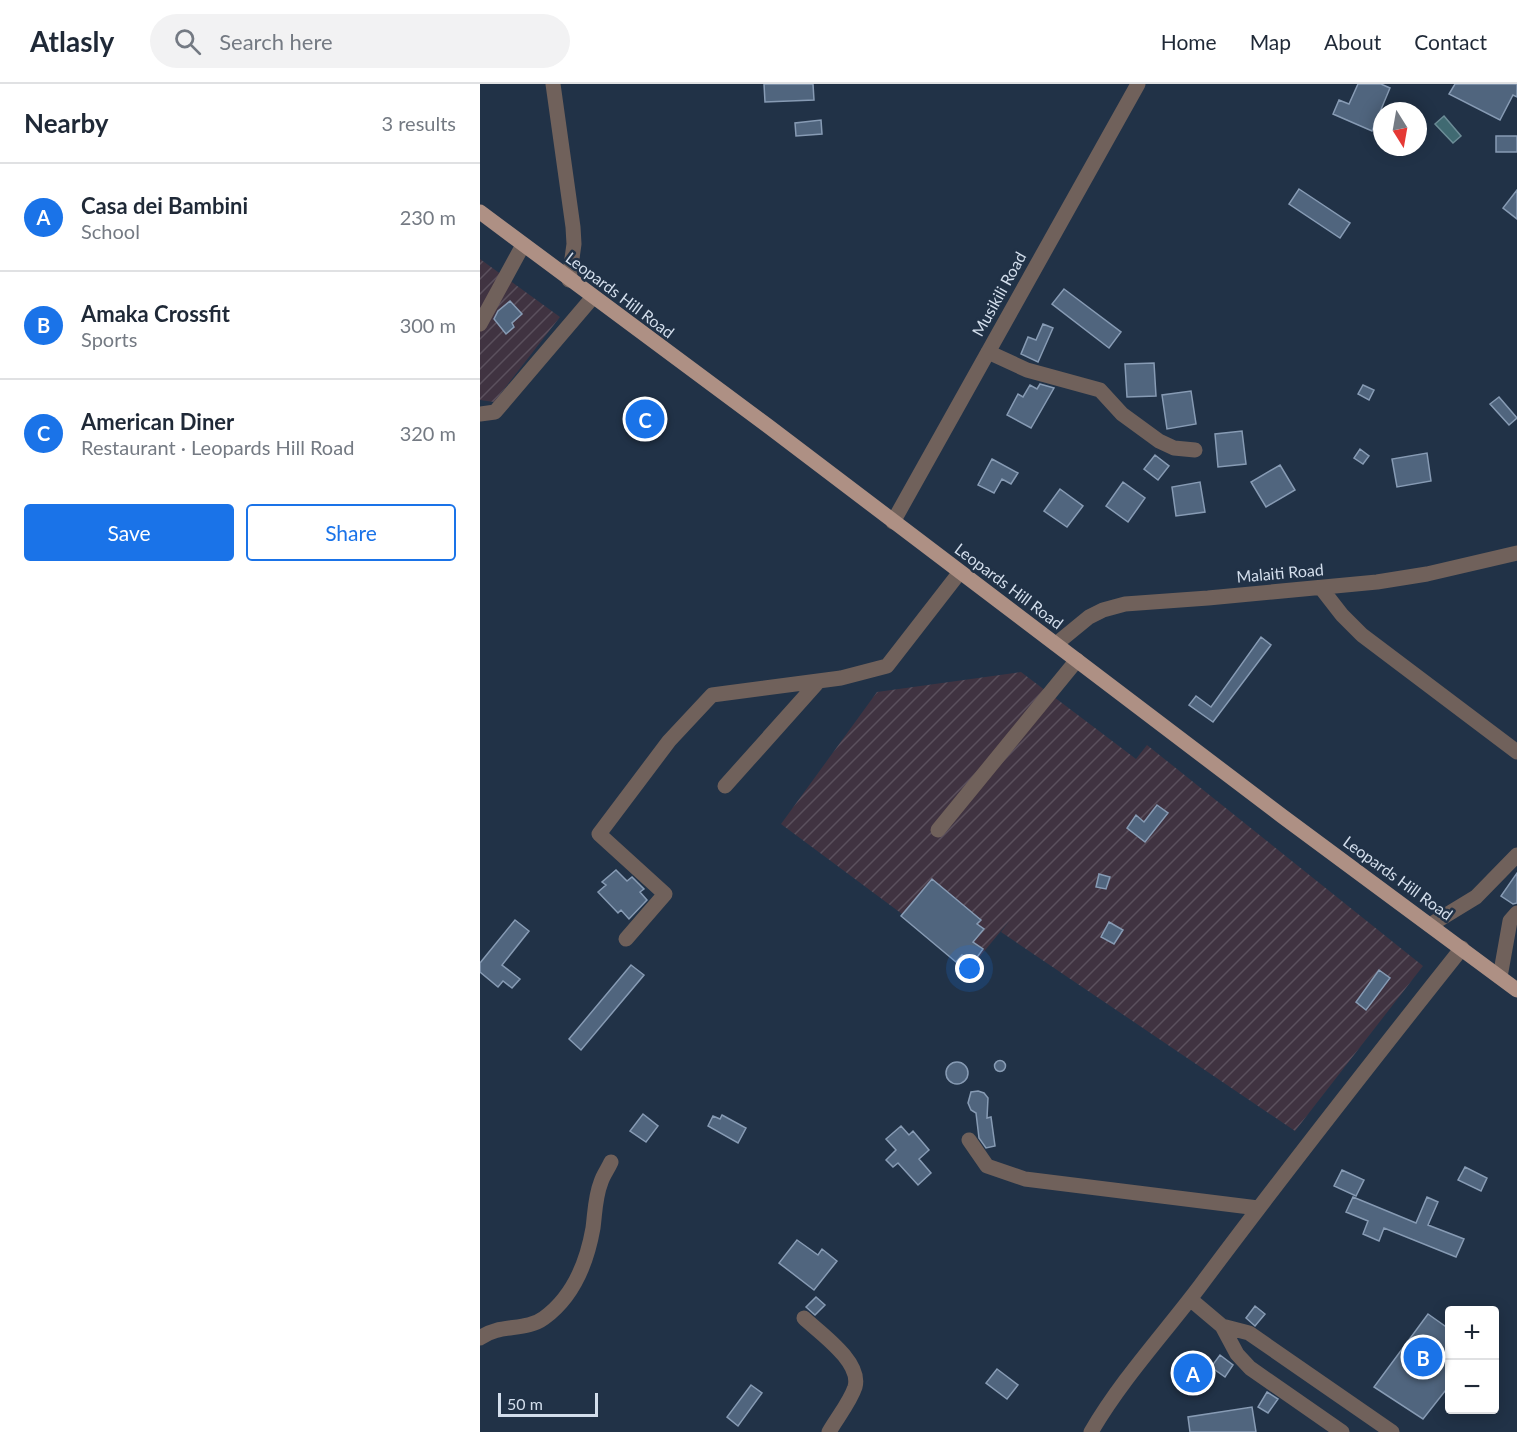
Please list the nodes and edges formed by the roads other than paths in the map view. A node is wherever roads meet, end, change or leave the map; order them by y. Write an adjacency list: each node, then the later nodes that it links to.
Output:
1 (553, 84): 5 (street)
2 (1138, 84): 8 (street, Musikili Road)
3 (480, 212): 4 (main road, Leopards Hill Road)
4 (523, 244): 5 (main road, Leopards Hill Road); 7 (street)
5 (569, 280): 6 (main road, Leopards Hill Road)
6 (593, 297): 9 (street); 11 (main road, Leopards Hill Road)
7 (480, 324)
8 (988, 352): 10 (street); 11 (street, Musikili Road)
9 (480, 414)
10 (1195, 450)
11 (893, 522): 13 (main road, Leopards Hill Road)
12 (1517, 553): 14 (street, Malaiti Road)
13 (960, 572): 15 (main road, Leopards Hill Road); 17 (street)
14 (1321, 588): 15 (street, Malaiti Road); 18 (street)
15 (1056, 644): 16 (main road, Leopards Hill Road)
16 (1077, 660): 20 (street); 23 (main road, Leopards Hill Road)
17 (818, 682): 19 (street); 24 (street)
18 (1517, 752)
19 (725, 786)
20 (938, 830)
21 (1517, 855): 23 (street)
22 (1517, 913): 26 (street)
23 (1430, 925): 25 (main road, Leopards Hill Road)
24 (626, 939)
25 (1462, 948): 26 (main road, Leopards Hill Road); 30 (street)
26 (1500, 977): 27 (main road, Leopards Hill Road)
27 (1517, 990)
28 (969, 1140): 30 (street)
29 (611, 1162): 34 (street)
30 (1258, 1208): 31 (street)
31 (1190, 1299): 33 (street); 36 (street)
32 (804, 1318): 35 (street)
33 (1222, 1326): 37 (street); 38 (street)
34 (480, 1338)
35 (829, 1432)
36 (1091, 1432)
37 (1342, 1432)
38 (1392, 1432)

